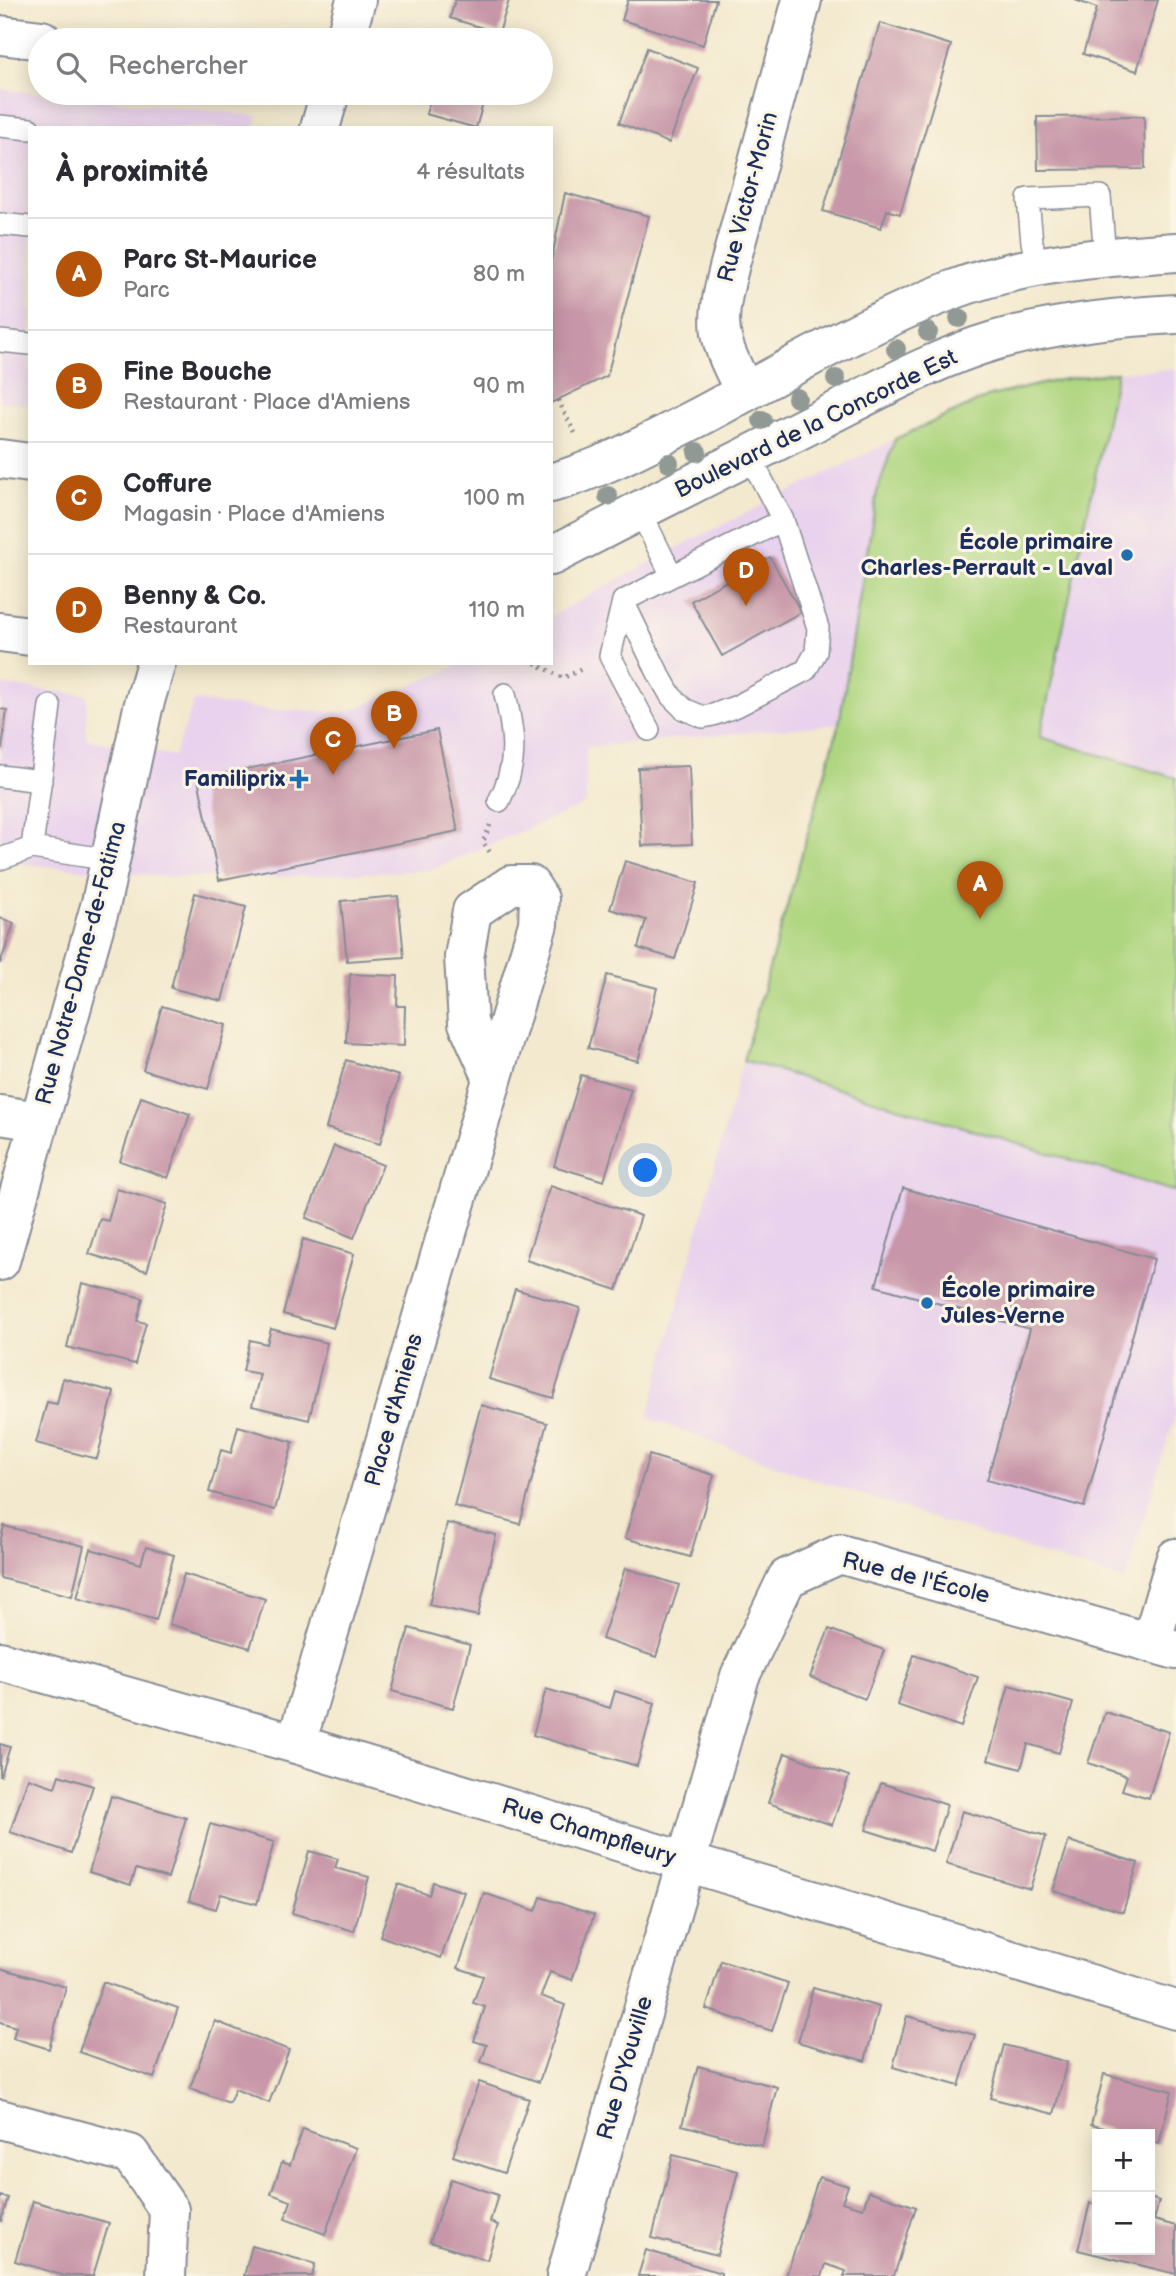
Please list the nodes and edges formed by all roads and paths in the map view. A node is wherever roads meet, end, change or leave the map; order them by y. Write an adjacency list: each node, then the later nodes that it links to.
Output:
1 (356, 0): 3 (street)
2 (802, 0): 18 (street, Rue Victor-Morin)
3 (348, 28)
4 (0, 35): 5 (street)
5 (28, 38)
6 (327, 105): 8 (street)
7 (0, 126): 9 (lane)
8 (321, 126)
9 (28, 129)
10 (0, 224): 11 (lane)
11 (28, 227)
12 (1176, 252): 13 (street)
13 (1105, 257): 14 (street); 14 (lane)
14 (1037, 267): 18 (street)
15 (1176, 314): 21 (street, Boulevard de la Concorde Est)
16 (0, 341): 17 (lane)
17 (28, 344)
18 (745, 392): 24 (street)
19 (558, 400): 20 (path)
20 (578, 439)
21 (749, 455): 25 (street, Boulevard de la Concorde Est); 26 (lane)
22 (0, 459): 23 (street)
23 (28, 463)
24 (553, 483)
25 (640, 510): 27 (street, Boulevard de la Concorde Est); 28 (lane)
26 (783, 520): 28 (lane); 29 (lane)
27 (553, 555)
28 (672, 576): 29 (lane)
29 (623, 601): 32 (lane)
30 (0, 632): 31 (street)
31 (28, 636)
32 (610, 656): 34 (path); 37 (lane)
33 (155, 665): 43 (street, Rue Notre-Dame-de-Fatima)
34 (539, 665)
35 (505, 694): 40 (lane)
36 (50, 706): 39 (lane)
37 (649, 730)
38 (0, 776): 39 (lane)
39 (41, 781): 41 (lane)
40 (499, 801)
41 (32, 848): 42 (lane); 43 (lane)
42 (0, 859)
43 (111, 860): 46 (street, Rue Notre-Dame-de-Fatima)
44 (492, 1076): 51 (street, Place d'Amiens)
45 (0, 1115): 46 (street)
46 (38, 1121): 47 (street, Rue Notre-Dame-de-Fatima)
47 (0, 1261)
48 (1176, 1558): 49 (street)
49 (1164, 1646): 52 (street, Rue de l'École)
50 (0, 1661): 51 (street, Rue Champfleury)
51 (296, 1744): 52 (street, Rue Champfleury)
52 (685, 1861): 53 (street, Rue Champfleury); 56 (street, Rue D'Youville)
53 (1176, 2010)
54 (0, 2119): 55 (street)
55 (166, 2276)
56 (566, 2276)

